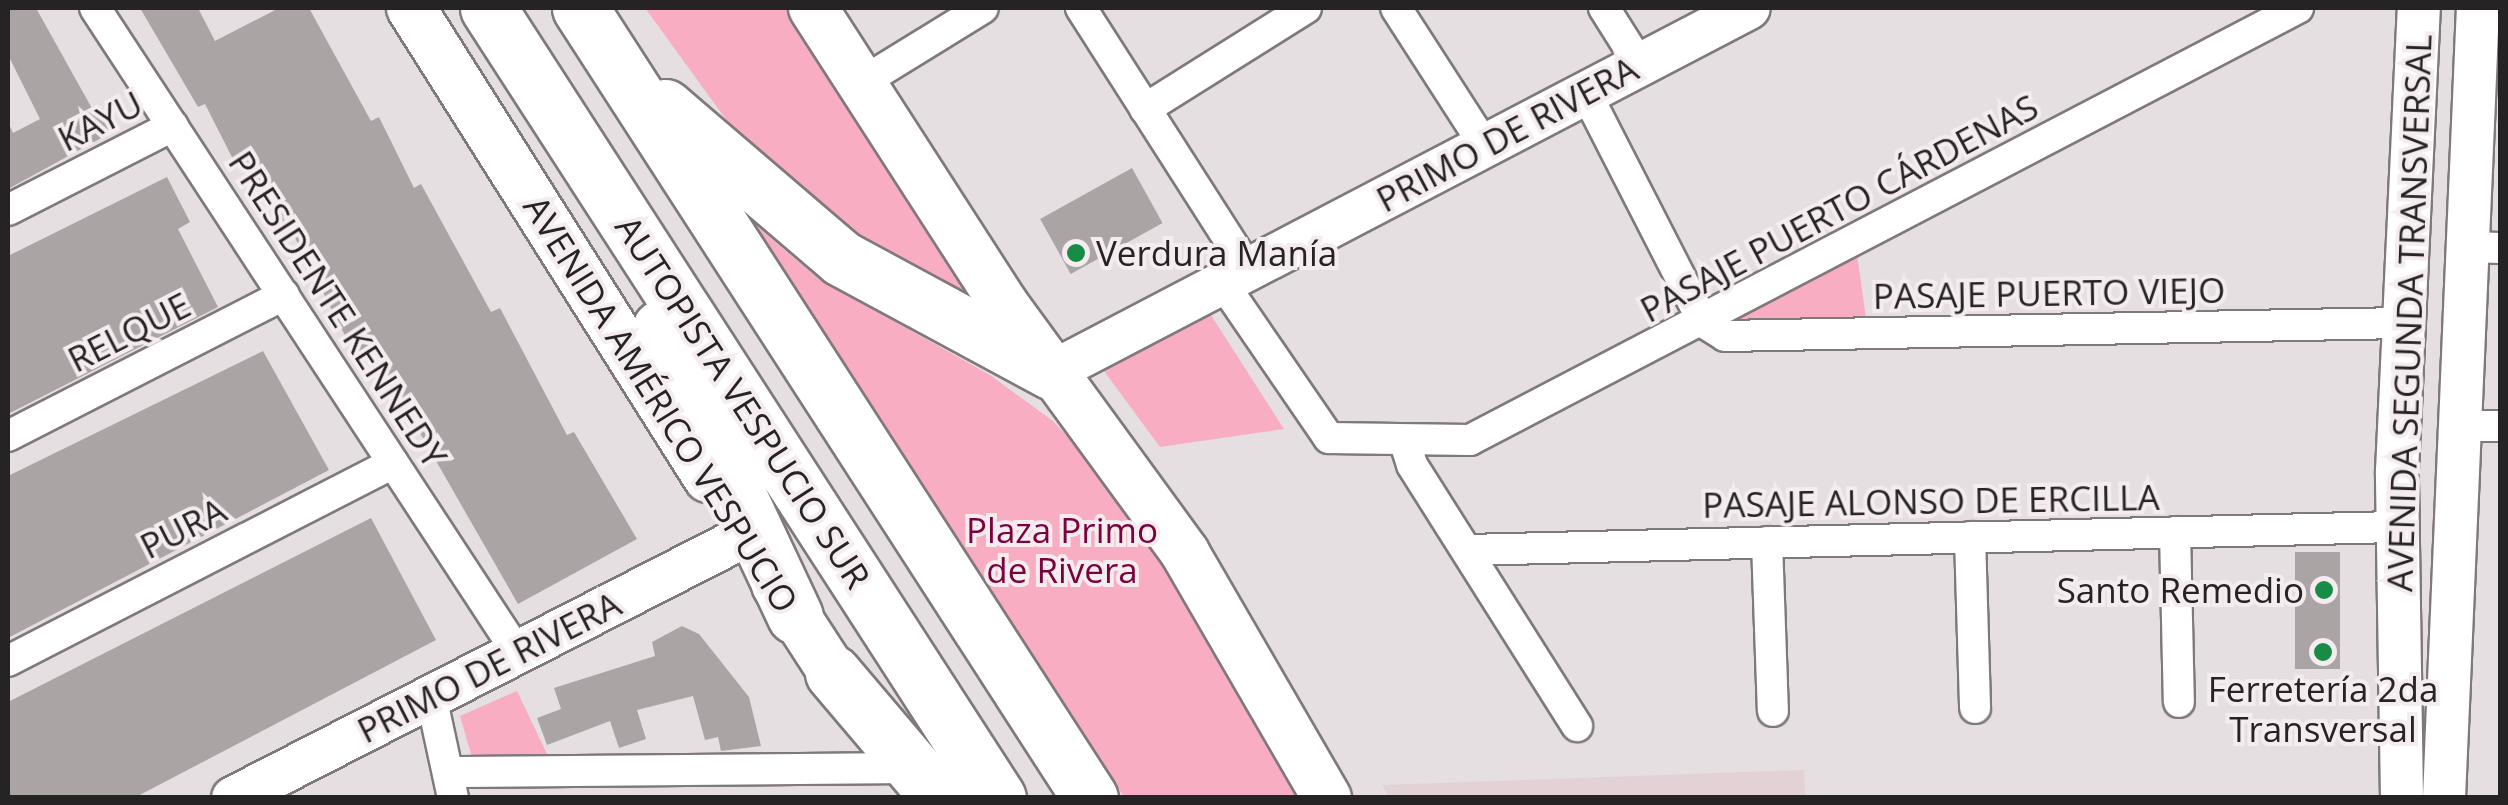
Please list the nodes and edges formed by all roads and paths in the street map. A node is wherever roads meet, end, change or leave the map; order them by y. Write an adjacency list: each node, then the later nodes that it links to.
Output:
1 (95, 8): 20 (street, PRESIDENTE KENNEDY)
2 (411, 8): 36 (main road, AVENIDA AMÉRICO VESPUCIO)
3 (488, 8): 21 (highway, AUTOPISTA VESPUCIO SUR)
4 (813, 8): 17 (main road)
5 (983, 8): 17 (street)
6 (1081, 8): 19 (street)
7 (1306, 8): 19 (street)
8 (1396, 8): 22 (street)
9 (1604, 8): 15 (street)
10 (1749, 8): 15 (main road, PRIMO DE RIVERA)
11 (2298, 8): 27 (street, PASAJE PUERTO CÁRDENAS)
12 (2419, 8): 28 (main road, AVENIDA SEGUNDA TRANSVERSAL)
13 (2478, 8): 16 (main road, AVENIDA SEGUNDA TRANSVERSAL)
14 (590, 22): 29 (highway); 53 (highway)
15 (1640, 65): 18 (main road, PRIMO DE RIVERA)
16 (2488, 75): 24 (main road, AVENIDA SEGUNDA TRANSVERSAL)
17 (861, 83): 29 (main road)
18 (1586, 93): 22 (main road, PRIMO DE RIVERA); 27 (street)
19 (1146, 108): 25 (street)
20 (173, 126): 23 (street, KAYU); 26 (street, PRESIDENTE KENNEDY)
21 (570, 135): 40 (highway); 52 (highway, AUTOPISTA VESPUCIO SUR)
22 (1485, 146): 25 (main road, PRIMO DE RIVERA)
23 (8, 210)
24 (2485, 248): 30 (main road, AVENIDA SEGUNDA TRANSVERSAL)
25 (1235, 276): 29 (main road, PRIMO DE RIVERA); 32 (street, PASAJE PUERTO CÁRDENAS)
26 (284, 295): 31 (street, RELQUE); 33 (street, PRESIDENTE KENNEDY)
27 (1703, 322): 28 (street, PASAJE PUERTO VIEJO); 32 (street, PASAJE PUERTO CÁRDENAS)
28 (2401, 323): 34 (main road, AVENIDA SEGUNDA TRANSVERSAL)
29 (1052, 372): 54 (main road)
30 (2481, 426): 56 (main road, AVENIDA SEGUNDA TRANSVERSAL)
31 (8, 436)
32 (1405, 442): 39 (street)
33 (393, 463): 41 (street, PRESIDENTE KENNEDY); 42 (street, PURA)
34 (2397, 527): 35 (street, PASAJE ALONSO DE ERCILLA); 55 (main road, AVENIDA SEGUNDA TRANSVERSAL)
35 (2175, 532): 37 (street, PASAJE ALONSO DE ERCILLA); 45 (street)
36 (745, 536): 40 (main road, AVENIDA AMÉRICO VESPUCIO); 41 (main road, PRIMO DE RIVERA)
37 (1970, 537): 38 (street, PASAJE ALONSO DE ERCILLA); 46 (street)
38 (1767, 542): 39 (street, PASAJE ALONSO DE ERCILLA); 47 (street)
39 (1467, 550): 48 (street)
40 (796, 616): 43 (main road, AVENIDA AMÉRICO VESPUCIO)
41 (518, 652): 44 (main road, PRIMO DE RIVERA)
42 (8, 661)
43 (834, 673): 50 (highway)
44 (432, 696): 49 (street); 51 (main road, PRIMO DE RIVERA)
45 (2179, 702)
46 (1975, 708)
47 (1772, 711)
48 (1577, 726)
49 (450, 785): 50 (street)
50 (917, 788)
51 (233, 798)
52 (998, 798)
53 (1090, 798)
54 (1326, 798)
55 (2402, 798)
56 (2444, 798)

